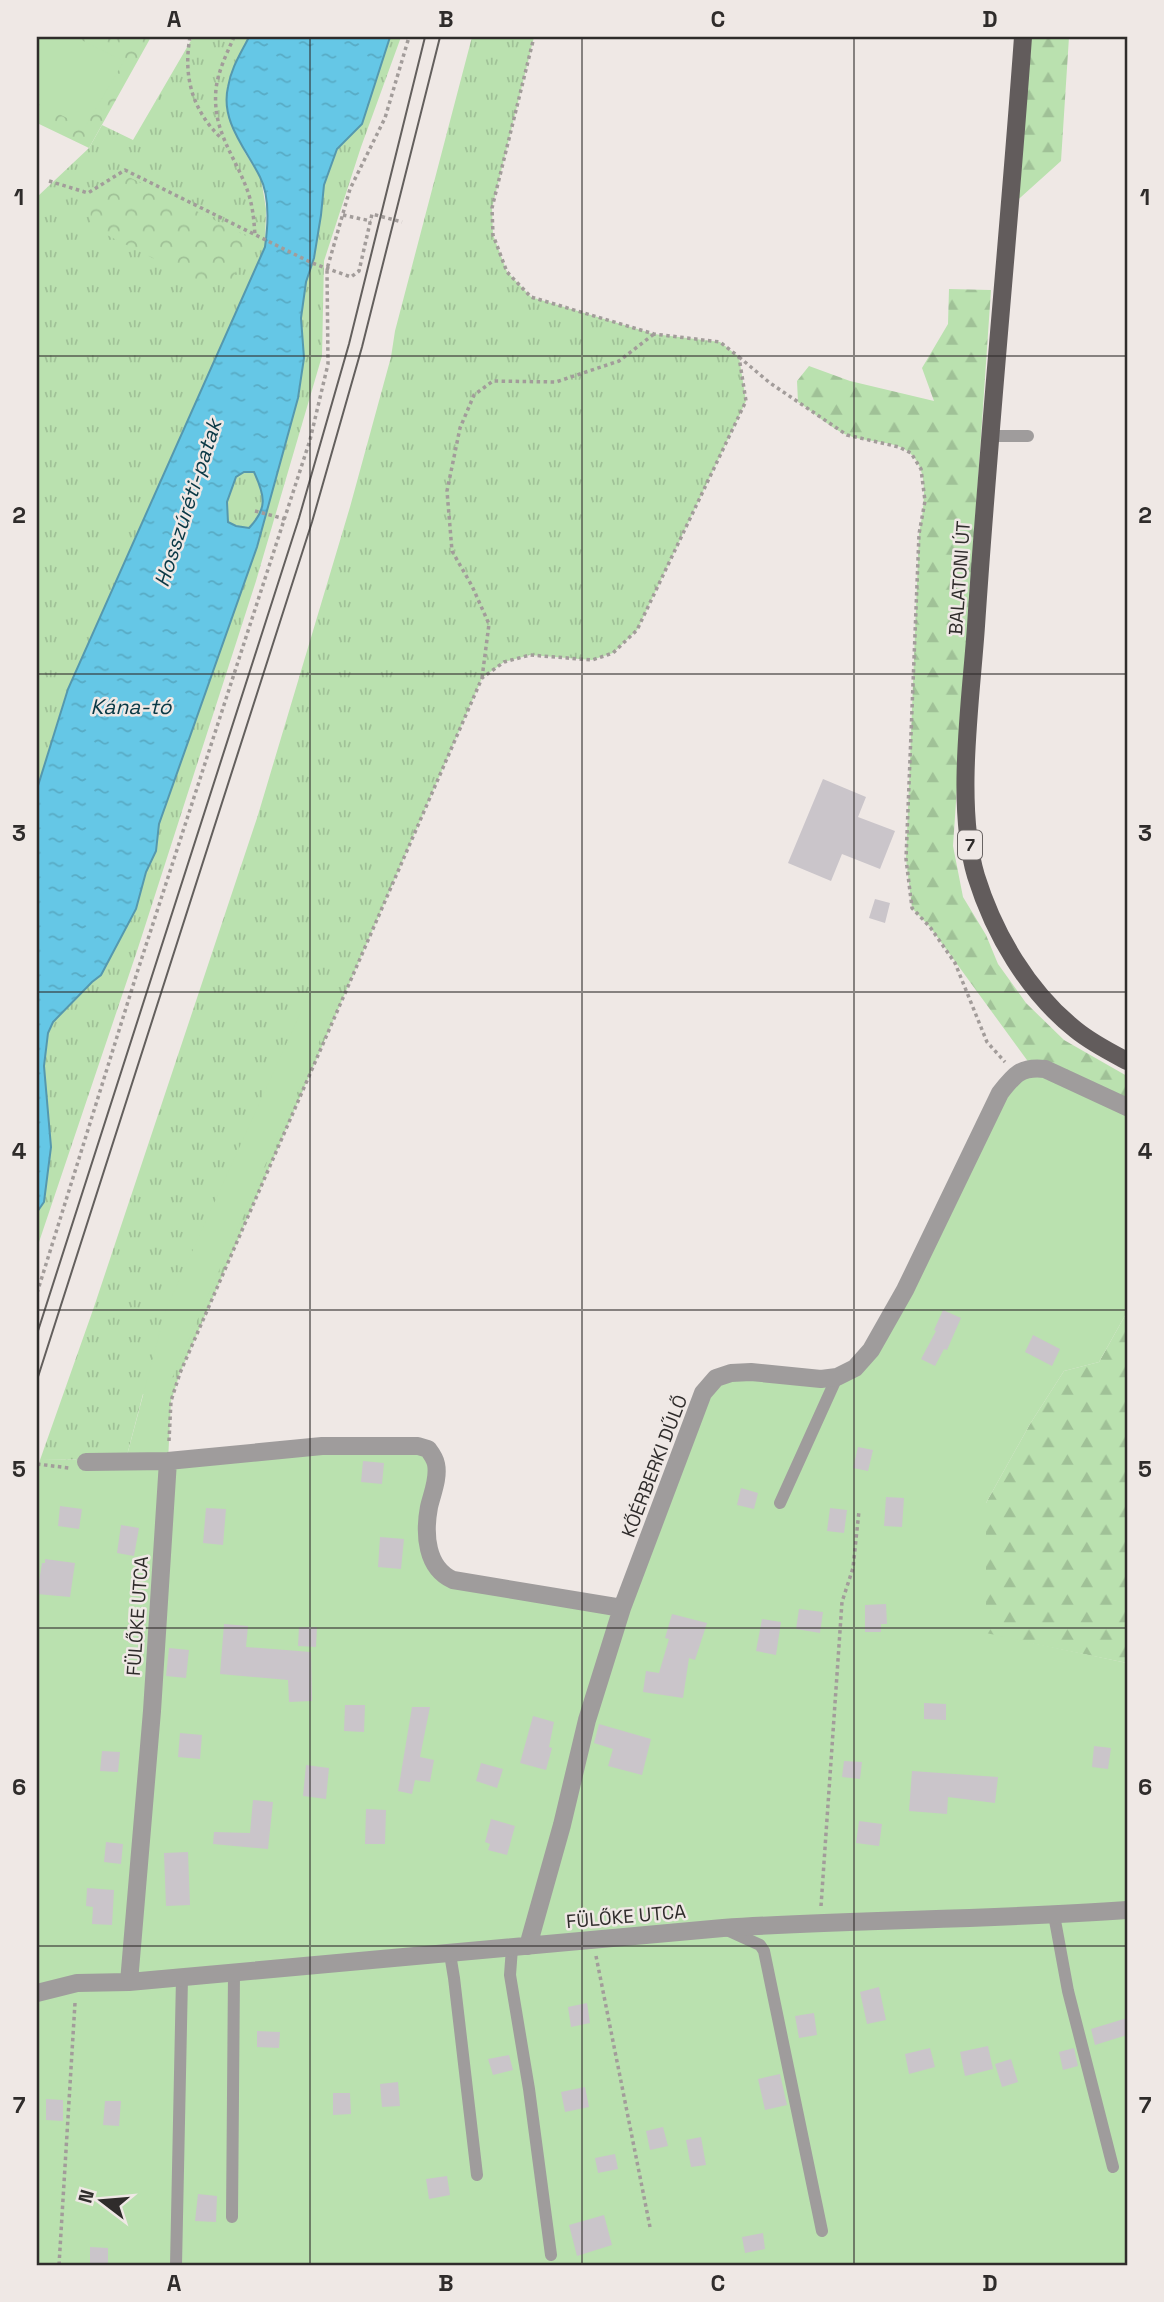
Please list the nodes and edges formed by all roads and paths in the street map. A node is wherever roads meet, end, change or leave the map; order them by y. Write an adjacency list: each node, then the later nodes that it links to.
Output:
1 (190, 37): 6 (path)
2 (234, 37): 6 (path)
3 (409, 37): 8 (path)
4 (534, 37): 13 (path)
5 (1023, 37): 15 (main road, BALATONI ÚT / 7)
6 (222, 139): 11 (path)
7 (49, 181): 11 (path)
8 (343, 215): 9 (path); 12 (path)
9 (370, 221): 10 (path); 12 (path)
10 (402, 222)
11 (256, 236): 12 (path)
12 (327, 269): 18 (path)
13 (654, 334): 14 (path); 19 (path)
14 (739, 357): 19 (path); 21 (path)
15 (991, 436): 16 (lane); 20 (main road, BALATONI ÚT / 7)
16 (1028, 436)
17 (256, 511): 18 (path)
18 (285, 519): 23 (path)
19 (482, 678): 25 (path)
20 (1127, 1061)
21 (1015, 1074): 22 (street); 24 (street)
22 (1127, 1107)
23 (37, 1293)
24 (837, 1377): 28 (lane); 30 (street, KŐÉRBERKI DŰLŐ)
25 (168, 1461): 26 (street); 30 (street); 40 (street, FÜLŐKE UTCA)
26 (86, 1462): 27 (path)
27 (37, 1464)
28 (780, 1503)
29 (859, 1511): 33 (path)
30 (622, 1608): 36 (street, KŐÉRBERKI DŰLŐ)
31 (1127, 1910): 32 (street, FÜLŐKE UTCA)
32 (1054, 1915): 33 (street, FÜLŐKE UTCA); 43 (lane)
33 (821, 1923): 34 (street, FÜLŐKE UTCA)
34 (723, 1928): 35 (street, FÜLŐKE UTCA); 47 (lane)
35 (593, 1940): 36 (street, FÜLŐKE UTCA); 46 (path)
36 (520, 1947): 37 (street, FÜLŐKE UTCA); 48 (lane)
37 (450, 1954): 38 (street, FÜLŐKE UTCA); 44 (lane)
38 (234, 1973): 39 (street, FÜLŐKE UTCA); 45 (lane)
39 (182, 1978): 40 (street, FÜLŐKE UTCA); 50 (lane)
40 (129, 1982): 41 (street, FÜLŐKE UTCA)
41 (76, 1983): 42 (street, FÜLŐKE UTCA); 49 (path)
42 (37, 1993)
43 (1113, 2167)
44 (477, 2175)
45 (232, 2217)
46 (650, 2227)
47 (822, 2231)
48 (551, 2255)
49 (59, 2265)
50 (176, 2265)

